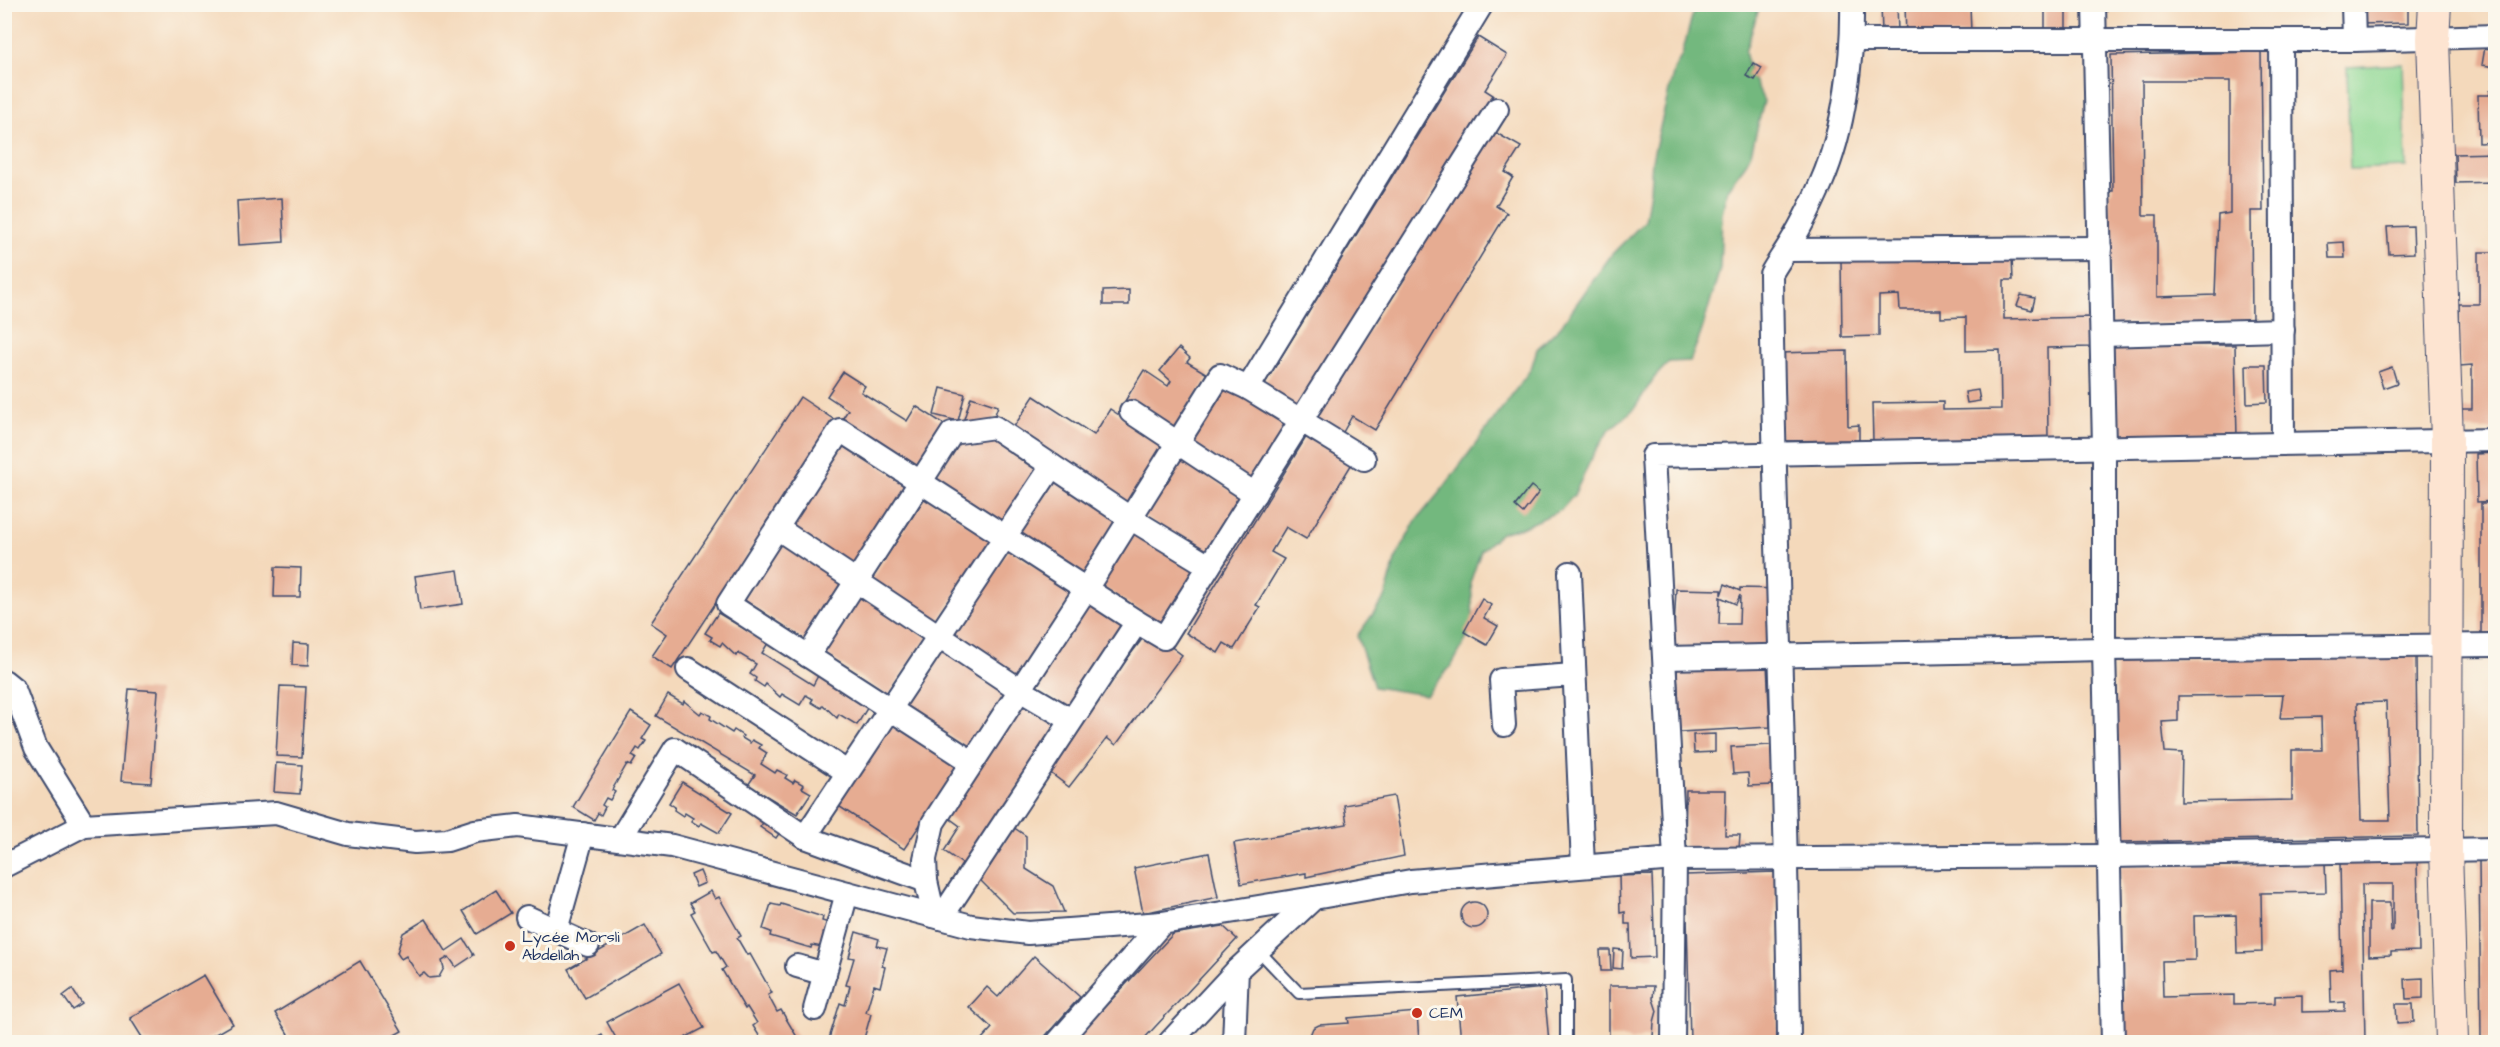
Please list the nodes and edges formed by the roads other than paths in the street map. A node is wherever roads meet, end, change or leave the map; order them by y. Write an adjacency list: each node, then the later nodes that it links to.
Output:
1 (1482, 4): 17 (street)
2 (1852, 4): 7 (street)
3 (2094, 4): 11 (street)
4 (2353, 4): 10 (street)
5 (2435, 4): 8 (main road)
6 (2496, 36): 8 (street)
7 (1852, 39): 11 (street); 14 (street)
8 (2433, 39): 10 (street); 20 (main road)
9 (2281, 40): 10 (street); 11 (street); 15 (street)
10 (2355, 40)
11 (2095, 41): 13 (street)
12 (1497, 109): 19 (street)
13 (2100, 248): 14 (street); 16 (street)
14 (1787, 250): 25 (street)
15 (2283, 330): 16 (street); 23 (street)
16 (2102, 335): 24 (street)
17 (1248, 388): 19 (street); 22 (street)
18 (1131, 412): 22 (street)
19 (1301, 420): 26 (street); 29 (street)
20 (2447, 440): 21 (street); 23 (street); 39 (main road)
21 (2496, 440)
22 (1177, 442): 29 (street); 30 (street)
23 (2283, 443): 24 (street)
24 (2104, 446): 25 (street); 41 (street)
25 (1773, 453): 42 (street); 44 (street)
26 (1364, 459)
27 (1052, 466): 28 (street); 30 (street); 32 (street)
28 (921, 482): 31 (street); 32 (street); 35 (street)
29 (1255, 494): 33 (street)
30 (1131, 518): 33 (street); 36 (street)
31 (777, 528): 35 (street); 43 (street)
32 (1006, 537): 36 (street); 38 (street)
33 (1209, 566): 37 (street)
34 (1570, 573): 46 (street)
35 (857, 581): 38 (street); 43 (street)
36 (1086, 590): 37 (street); 48 (street)
37 (1137, 622): 50 (street)
38 (940, 637): 48 (street); 49 (street)
39 (2446, 645): 40 (street); 41 (street); 59 (main road)
40 (2496, 645)
41 (2104, 649): 42 (street); 60 (street)
42 (1780, 655): 44 (street); 61 (street)
43 (808, 656): 49 (street)
44 (1666, 658): 62 (street)
45 (688, 669): 53 (street)
46 (1574, 675): 51 (street); 64 (street)
47 (4, 681): 54 (street)
48 (1020, 690): 50 (street); 52 (street)
49 (891, 710): 52 (street); 53 (street)
50 (1071, 720): 69 (street)
51 (1504, 725)
52 (972, 762): 65 (street)
53 (847, 772): 56 (street)
54 (84, 825): 55 (street); 63 (street)
55 (583, 834): 57 (street); 71 (street)
56 (805, 837): 57 (street); 65 (street)
57 (620, 839): 66 (street)
58 (2496, 849): 59 (street)
59 (2446, 850): 60 (street); 85 (main road)
60 (2110, 856): 61 (street); 84 (street)
61 (1788, 858): 62 (street); 83 (street)
62 (1675, 859): 64 (street); 82 (street)
63 (4, 866)
64 (1583, 866): 67 (street)
65 (926, 881): 69 (street)
66 (847, 893): 69 (street); 76 (street)
67 (1314, 898): 70 (street); 73 (street)
68 (527, 917): 71 (street)
69 (938, 917): 70 (street)
70 (1162, 923): 78 (street)
71 (556, 930): 72 (street)
72 (588, 945)
73 (1259, 951): 75 (street); 81 (lane)
74 (797, 966): 76 (street)
75 (1237, 970): 79 (street); 80 (street)
76 (825, 975): 77 (street)
77 (815, 1010)
78 (1058, 1042)
79 (1170, 1042)
80 (1234, 1042)
81 (1566, 1042)
82 (1673, 1042)
83 (1789, 1042)
84 (2113, 1042)
85 (2452, 1042)

